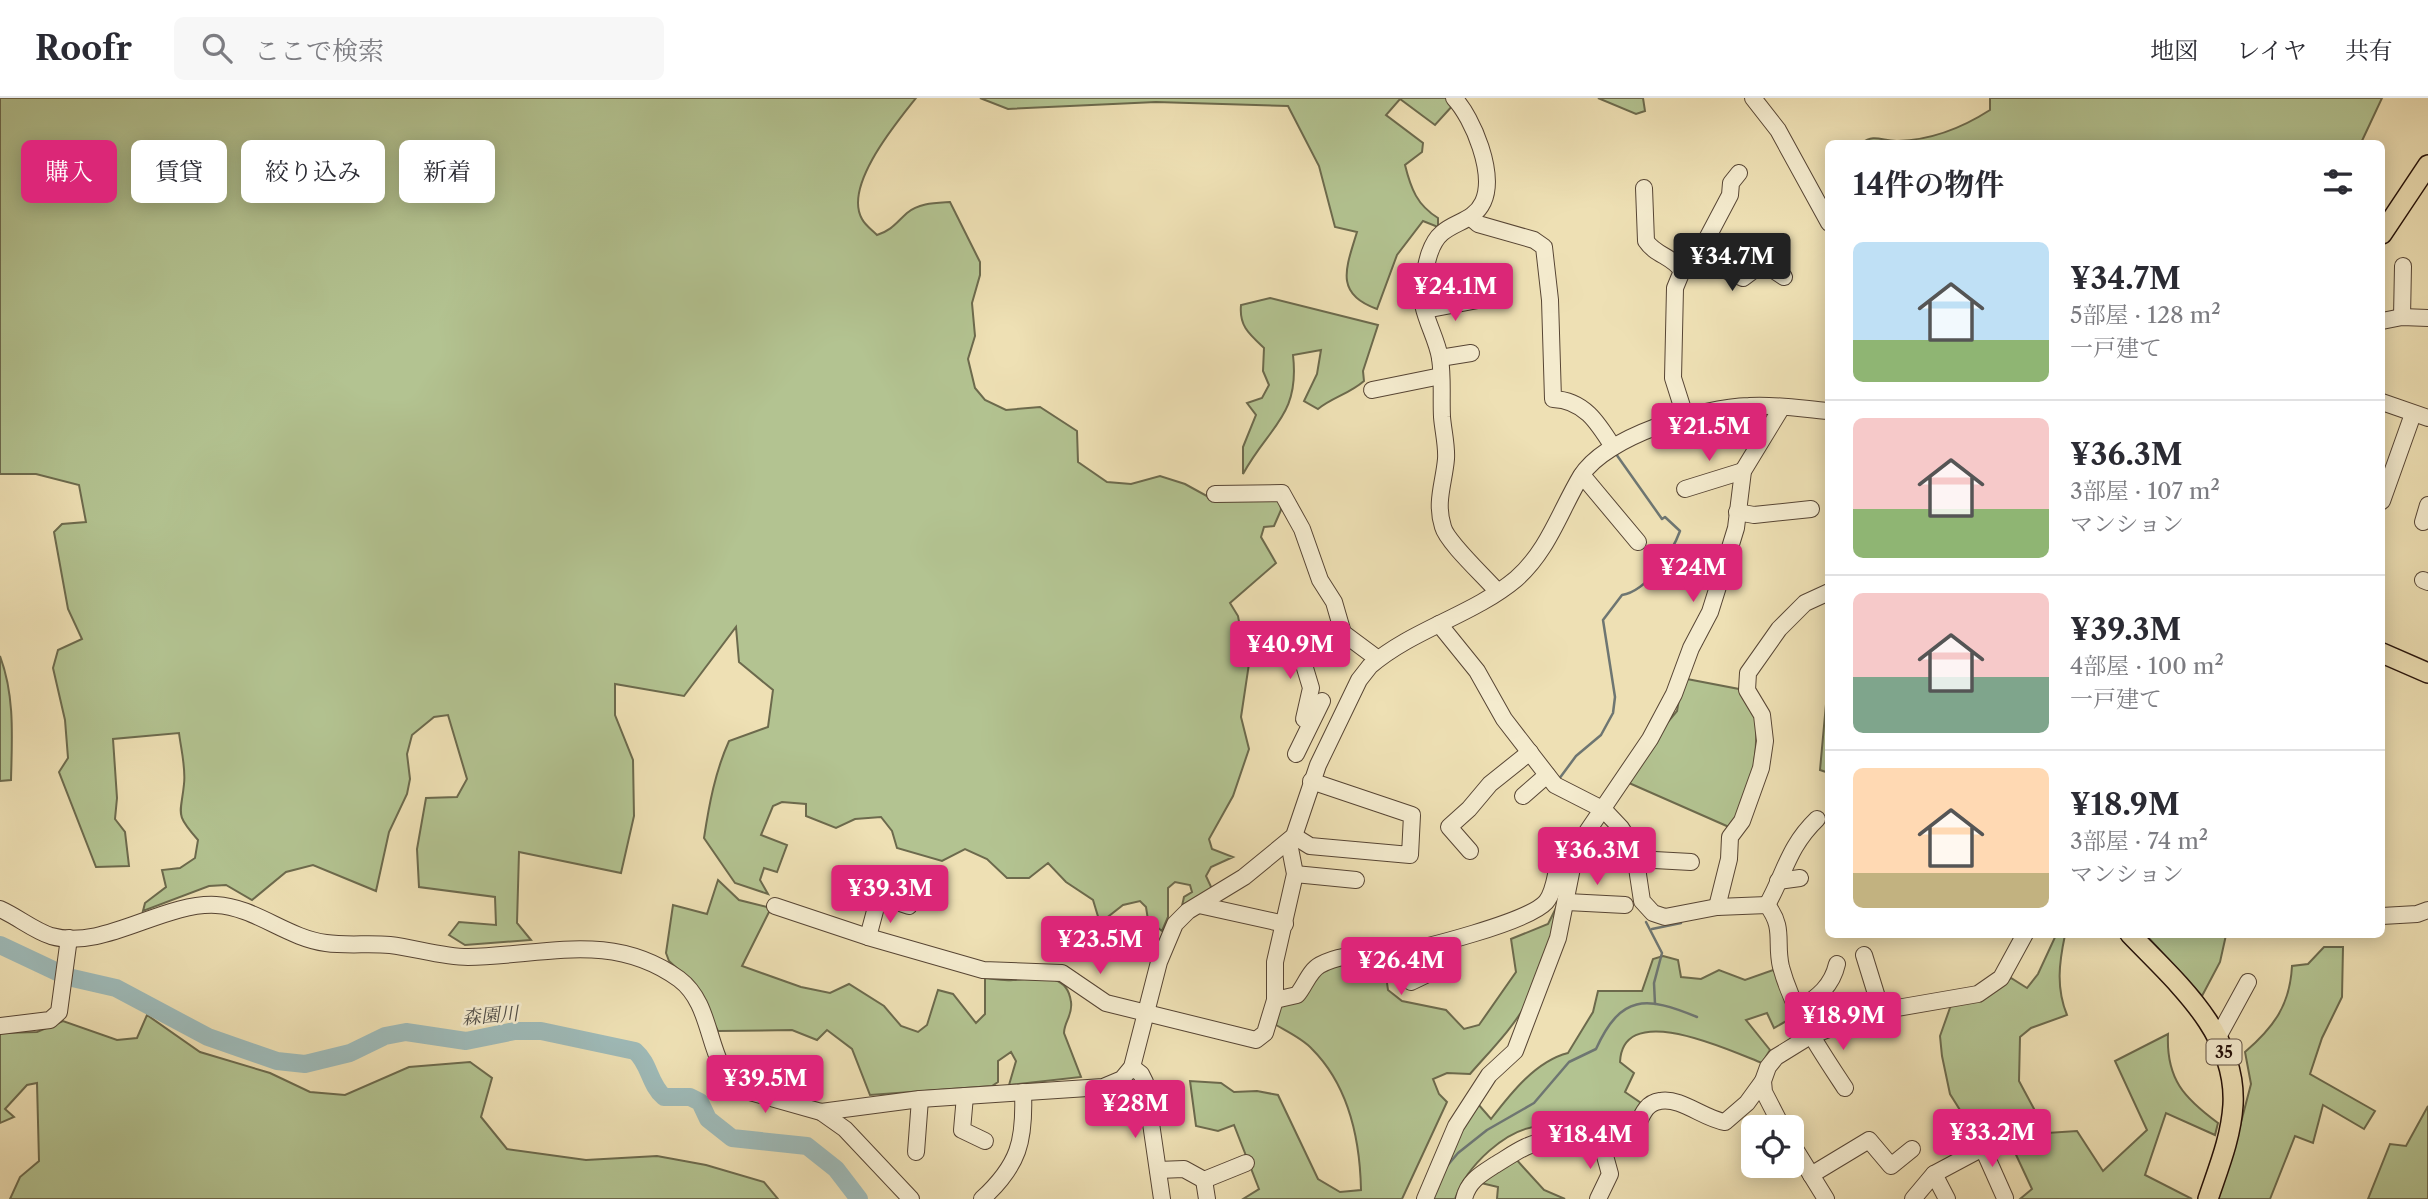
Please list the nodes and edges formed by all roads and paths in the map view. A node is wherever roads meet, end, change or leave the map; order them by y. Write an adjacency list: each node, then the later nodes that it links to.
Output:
1 (1454, 98): 7 (street)
2 (1753, 98): 6 (street)
3 (2428, 165): 8 (main road)
4 (1739, 173): 9 (street)
5 (1644, 188): 11 (street)
6 (1825, 216)
7 (1471, 218): 14 (street); 27 (street)
8 (2385, 230)
9 (1697, 257): 11 (street); 12 (street)
10 (2403, 266): 15 (street)
11 (1682, 271): 26 (street)
12 (1784, 277)
13 (1478, 300): 14 (street)
14 (1425, 310): 19 (street)
15 (2402, 317): 16 (street); 17 (street)
16 (2428, 318)
17 (2385, 320)
18 (1471, 353): 19 (street)
19 (1440, 358): 20 (street)
20 (1441, 376): 21 (street); 38 (street)
21 (1373, 390)
22 (2385, 403): 25 (street)
23 (1782, 407): 24 (street); 26 (street); 28 (street)
24 (1825, 411)
25 (2420, 416): 31 (street)
26 (1686, 419): 27 (street)
27 (1613, 447): 29 (street)
28 (1743, 471): 30 (street); 35 (street)
29 (1582, 475): 37 (street); 38 (street)
30 (1685, 489)
31 (2385, 493)
32 (1214, 494): 43 (street)
33 (2428, 505): 36 (street)
34 (1811, 509): 35 (street)
35 (1737, 512): 53 (street)
36 (2423, 522)
37 (1638, 542)
38 (1497, 591): 40 (street)
39 (1825, 595): 70 (street)
40 (1439, 624): 43 (street); 48 (street)
41 (1304, 647): 45 (street)
42 (2385, 654): 44 (main road)
43 (1378, 659): 46 (street)
44 (2428, 673)
45 (1316, 698): 46 (street); 47 (street); 49 (street)
46 (1346, 709): 51 (street)
47 (1304, 719)
48 (1530, 752): 50 (street); 57 (street)
49 (1296, 754)
50 (1547, 775): 52 (street); 53 (street)
51 (1311, 781): 55 (street); 55 (street)
52 (1523, 796)
53 (1604, 810): 56 (street); 58 (street)
54 (1817, 819): 63 (street)
55 (1291, 839): 60 (street); 65 (street)
56 (1576, 848): 64 (street); 79 (street)
57 (1470, 851)
58 (1636, 859): 59 (street); 70 (street)
59 (1691, 862)
60 (1295, 874): 62 (street); 74 (street)
61 (1800, 878): 63 (street)
62 (1356, 880)
63 (1779, 881): 67 (street)
64 (1567, 902): 66 (street); 115 (street)
65 (1199, 905): 74 (street); 87 (street)
66 (1625, 905)
67 (1767, 905): 70 (street); 85 (street)
68 (775, 906): 75 (street)
69 (909, 906): 75 (street)
70 (1717, 907)
71 (0, 909): 78 (street)
72 (2428, 910): 73 (street)
73 (2385, 916)
74 (1285, 924): 84 (street)
75 (867, 937): 87 (street)
76 (2023, 938): 86 (street)
77 (2134, 938): 90 (main road, 35)
78 (69, 939): 88 (street); 97 (street)
79 (1404, 951): 82 (street); 84 (street)
80 (1864, 955): 86 (street)
81 (1836, 964): 85 (street)
82 (1434, 971)
83 (2248, 982): 90 (street)
84 (1275, 1000): 87 (street)
85 (1799, 1009): 89 (street)
86 (1881, 1010): 89 (street)
87 (1147, 1015): 91 (street)
88 (0, 1026)
89 (1810, 1036): 92 (street); 93 (street)
90 (2218, 1037): 121 (main road, 35)
91 (1132, 1067): 94 (street); 105 (street)
92 (1763, 1082): 98 (street); 100 (street)
93 (1845, 1088)
94 (1023, 1092): 95 (street); 112 (street)
95 (965, 1096): 96 (street); 99 (street)
96 (920, 1099): 97 (street); 102 (street)
97 (821, 1112): 109 (street)
98 (1777, 1115)
99 (985, 1142)
100 (1602, 1145): 116 (street); 117 (street)
101 (1912, 1149): 107 (street)
102 (916, 1152)
103 (1246, 1163): 108 (street)
104 (1804, 1164): 107 (street)
105 (1158, 1170): 108 (street); 113 (street)
106 (1934, 1174): 110 (street); 119 (street); 120 (street)
107 (1811, 1175): 118 (street)
108 (1204, 1180): 114 (street)
109 (905, 1194): 111 (street)
110 (2004, 1198)
111 (886, 1199)
112 (982, 1199)
113 (1162, 1199)
114 (1207, 1199)
115 (1425, 1199)
116 (1464, 1199)
117 (1598, 1199)
118 (1826, 1199)
119 (1913, 1199)
120 (1947, 1199)
121 (2208, 1199)

